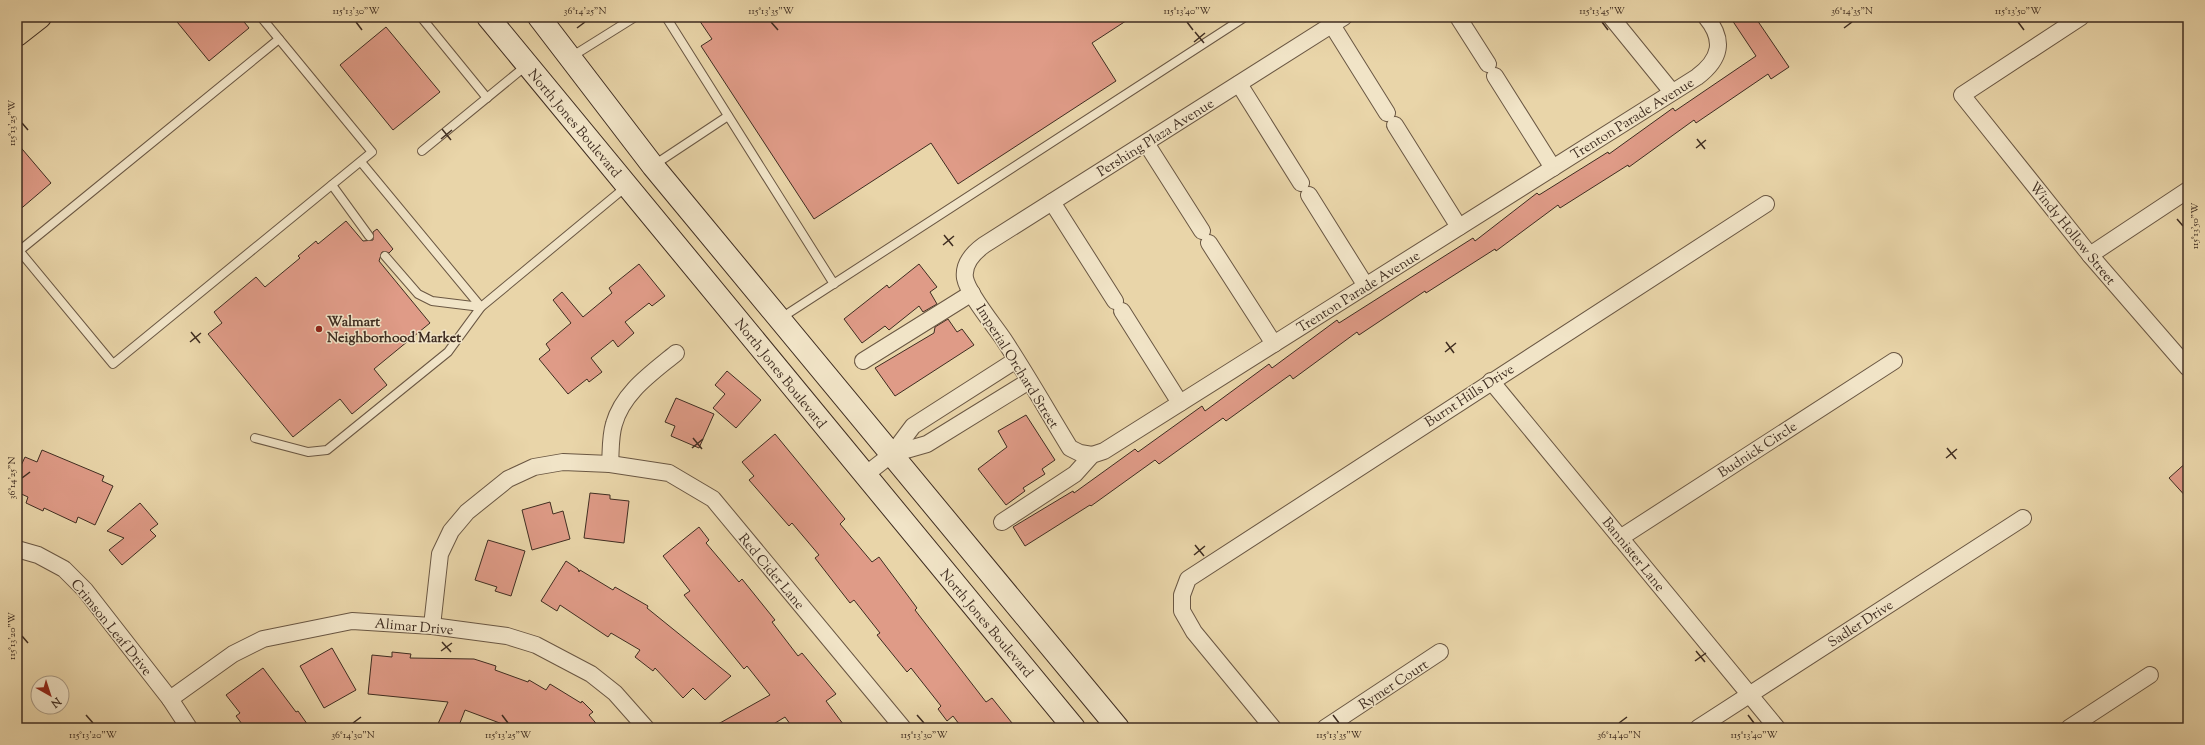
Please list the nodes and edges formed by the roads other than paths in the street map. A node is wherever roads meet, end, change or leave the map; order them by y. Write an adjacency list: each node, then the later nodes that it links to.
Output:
1 (40, 17): 15 (main road)
2 (261, 17): 16 (lane)
3 (420, 17): 21 (lane)
4 (488, 17): 18 (main road, North Jones Boulevard)
5 (539, 17): 17 (main road)
6 (635, 17): 13 (lane)
7 (666, 17): 22 (lane)
8 (1245, 17): 39 (lane)
9 (1458, 17): 27 (street)
10 (1611, 17): 20 (street)
11 (1706, 17): 20 (street, Trenton Parade Avenue)
12 (2081, 17): 36 (street, Windy Hollow Street)
13 (624, 20): 17 (lane)
14 (1338, 21): 19 (street, Pershing Plaza Avenue); 33 (street)
15 (17, 35)
16 (279, 40): 25 (lane); 35 (lane)
17 (571, 58): 26 (main road)
18 (527, 64): 21 (lane); 29 (main road, North Jones Boulevard)
19 (1239, 84): 23 (street, Pershing Plaza Avenue); 40 (street)
20 (1672, 92): 27 (street, Trenton Parade Avenue)
21 (487, 98): 24 (lane)
22 (728, 116): 26 (lane); 39 (lane)
23 (1146, 143): 31 (street, Pershing Plaza Avenue); 44 (street)
24 (422, 151)
25 (361, 162): 28 (lane); 42 (lane)
26 (653, 166): 29 (main road); 43 (main road)
27 (1553, 168): 33 (street, Trenton Parade Avenue)
28 (332, 185): 34 (lane); 35 (lane)
29 (627, 186): 42 (lane); 57 (main road, North Jones Boulevard)
30 (2188, 190): 36 (street)
31 (1052, 202): 38 (street, Pershing Plaza Avenue); 52 (street)
32 (1766, 204): 51 (street, Burnt Hills Drive)
33 (1459, 227): 40 (street, Trenton Parade Avenue)
34 (368, 236)
35 (18, 249)
36 (2090, 255): 49 (street, Windy Hollow Street)
37 (385, 256): 42 (lane)
38 (968, 260): 41 (street, Imperial Orchard Street)
39 (834, 284): 43 (lane)
40 (1366, 286): 44 (street, Trenton Parade Avenue)
41 (972, 292): 46 (street, Imperial Orchard Street); 47 (street)
42 (481, 307): 53 (lane)
43 (781, 318): 54 (main road)
44 (1274, 344): 52 (street, Trenton Parade Avenue)
45 (676, 352): 56 (street)
46 (1016, 360): 50 (street, Imperial Orchard Street); 54 (street)
47 (863, 361)
48 (1894, 361): 60 (street, Budnick Circle)
49 (2188, 368)
50 (1029, 381): 54 (street); 55 (street, Imperial Orchard Street)
51 (1491, 381): 60 (street, Bannister Lane); 72 (street, Burnt Hills Drive)
52 (1180, 403): 55 (street, Trenton Parade Avenue)
53 (255, 438)
54 (892, 454): 57 (street); 71 (main road)
55 (1092, 455): 59 (street, Trenton Parade Avenue)
56 (610, 464): 62 (street, Red Cider Lane); 69 (street, Red Cider Lane)
57 (865, 475): 70 (main road, North Jones Boulevard)
58 (2023, 518): 65 (street, Sadler Drive)
59 (1002, 522)
60 (1620, 538): 65 (street, Bannister Lane)
61 (17, 550): 66 (street, Crimson Leaf Drive)
62 (432, 626): 66 (street, Alimar Drive); 68 (street, Alimar Drive)
63 (1440, 652): 73 (street, Rymer Court)
64 (2150, 675): 76 (street)
65 (1749, 694): 74 (street, Sadler Drive); 75 (street, Bannister Lane)
66 (170, 699): 67 (street, Crimson Leaf Drive)
67 (189, 728)
68 (646, 728)
69 (902, 728)
70 (1074, 728)
71 (1118, 728)
72 (1273, 728)
73 (1325, 728)
74 (1698, 728)
75 (1777, 728)
76 (2069, 728)

